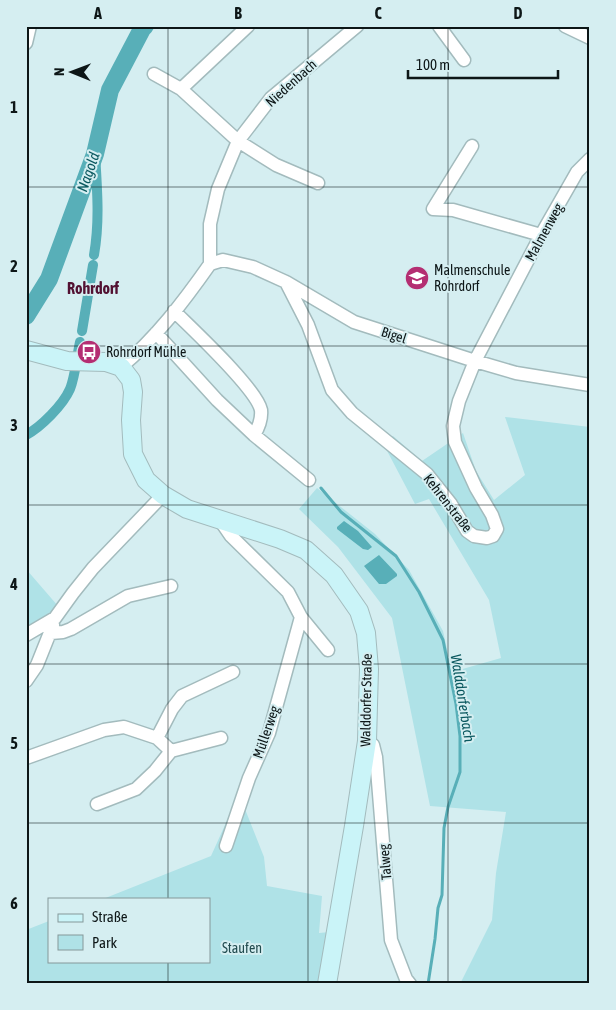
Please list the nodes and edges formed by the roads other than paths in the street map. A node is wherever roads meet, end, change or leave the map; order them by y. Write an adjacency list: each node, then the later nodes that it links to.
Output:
1 (30, 26): 7 (street)
2 (248, 26): 10 (street)
3 (357, 26): 11 (street, Niedenbach)
4 (439, 26): 8 (street)
5 (565, 26): 6 (street)
6 (590, 38)
7 (26, 43)
8 (464, 60)
9 (154, 74): 10 (street)
10 (181, 89): 11 (street)
11 (238, 141): 14 (street); 16 (street, Niedenbach)
12 (472, 146): 15 (street)
13 (590, 159): 15 (street, Malmenweg)
14 (318, 183)
15 (541, 235): 21 (street, Malmenweg)
16 (210, 264): 17 (street, Bigel); 18 (street)
17 (286, 282): 21 (street, Bigel); 21 (street, Kehrenstraße)
18 (174, 311): 19 (street); 24 (street)
19 (156, 333): 22 (street); 24 (street)
20 (26, 350): 22 (street)
21 (475, 361): 23 (street, Bigel)
22 (121, 367): 26 (street, Walddorfer Straße)
23 (590, 385)
24 (254, 435): 25 (street)
25 (309, 480)
26 (163, 495): 27 (street, Walddorfer Straße); 30 (street)
27 (220, 520): 29 (street); 38 (street, Walddorfer Straße)
28 (171, 586): 31 (street)
29 (301, 617): 33 (street); 42 (street, Müllerweg)
30 (55, 618): 31 (street); 32 (street)
31 (51, 633): 35 (street)
32 (26, 635)
33 (328, 650)
34 (233, 672): 36 (street)
35 (26, 681)
36 (156, 738): 39 (street); 40 (street)
37 (222, 738): 39 (street)
38 (367, 741): 43 (street, Walddorfer Straße); 44 (street, Talweg)
39 (171, 751): 41 (street)
40 (26, 758)
41 (97, 804)
42 (226, 846)
43 (327, 984)
44 (410, 984)

